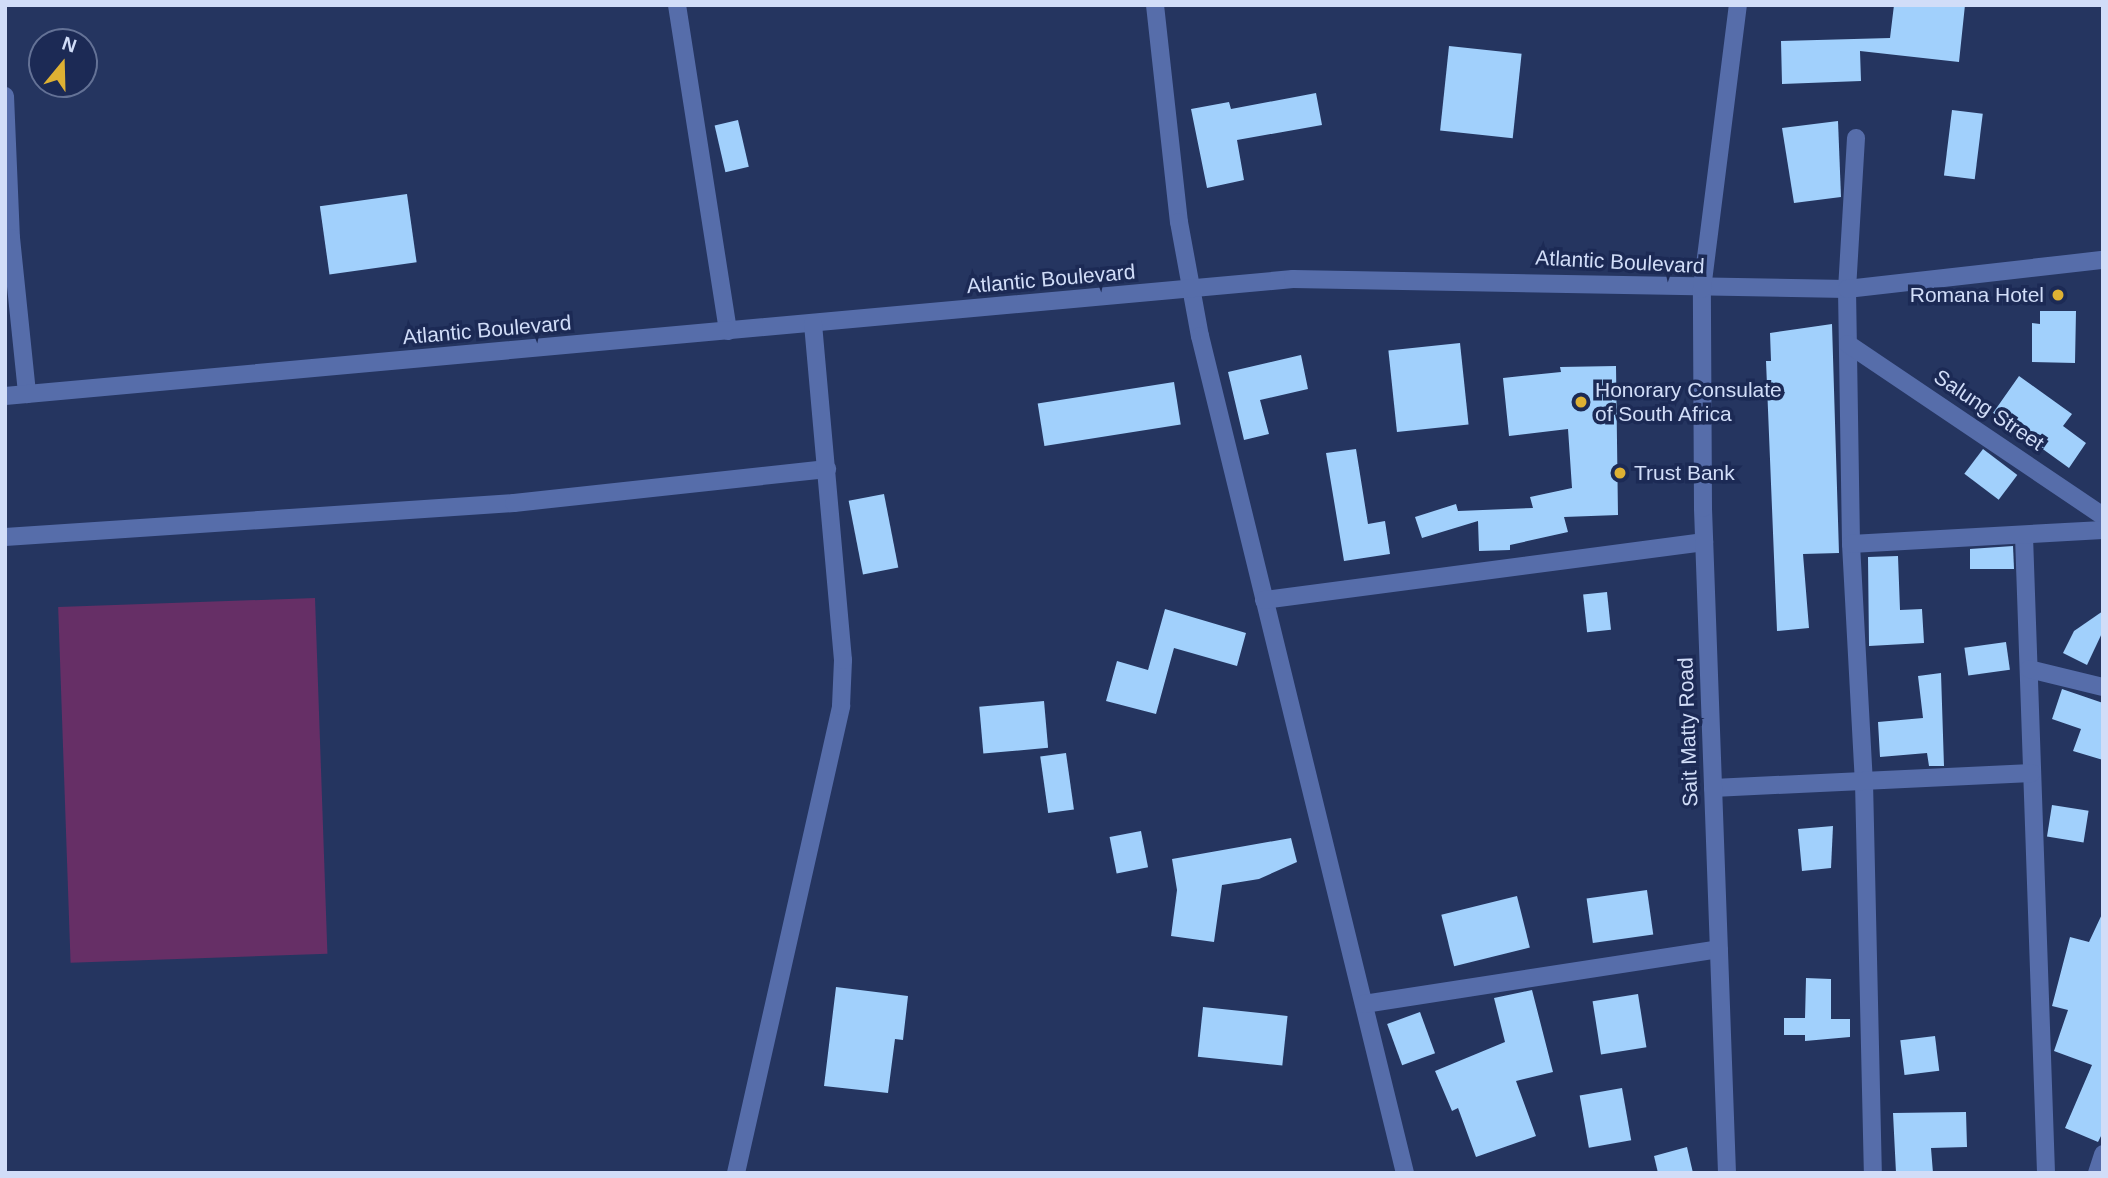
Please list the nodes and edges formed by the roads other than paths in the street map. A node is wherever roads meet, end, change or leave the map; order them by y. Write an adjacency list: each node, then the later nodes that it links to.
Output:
1 (677, 5): 11 (street)
2 (1155, 5): 7 (street)
3 (1738, 5): 8 (street, Sait Matty Road)
4 (5, 96): 13 (street)
5 (1856, 138): 9 (street)
6 (2103, 260): 9 (street, Atlantic Boulevard)
7 (1190, 289): 8 (street, Atlantic Boulevard); 10 (street, Atlantic Boulevard); 22 (street)
8 (1702, 289): 9 (street, Atlantic Boulevard); 20 (street, Sait Matty Road)
9 (1847, 289): 12 (street)
10 (813, 323): 11 (street, Atlantic Boulevard); 15 (street)
11 (728, 331): 13 (street, Atlantic Boulevard)
12 (1848, 344): 16 (street, Salung Street); 21 (street)
13 (27, 394): 14 (street, Atlantic Boulevard)
14 (5, 396)
15 (827, 469): 19 (street); 31 (street)
16 (2103, 516)
17 (2103, 530): 18 (street)
18 (2024, 536): 21 (street); 23 (street)
19 (5, 537)
20 (1704, 542): 22 (street); 27 (street, Sait Matty Road)
21 (1851, 544): 26 (street)
22 (1264, 600): 29 (street)
23 (2029, 669): 24 (street); 25 (street)
24 (2103, 687)
25 (2032, 773): 26 (street); 35 (street)
26 (1864, 782): 27 (street); 34 (street)
27 (1713, 788): 28 (street, Sait Matty Road)
28 (1719, 949): 29 (street); 33 (street, Sait Matty Road)
29 (1364, 1004): 32 (street)
30 (2103, 1154): 36 (street)
31 (736, 1173)
32 (1405, 1173)
33 (1727, 1173)
34 (1874, 1173)
35 (2046, 1173)
36 (2097, 1173)

